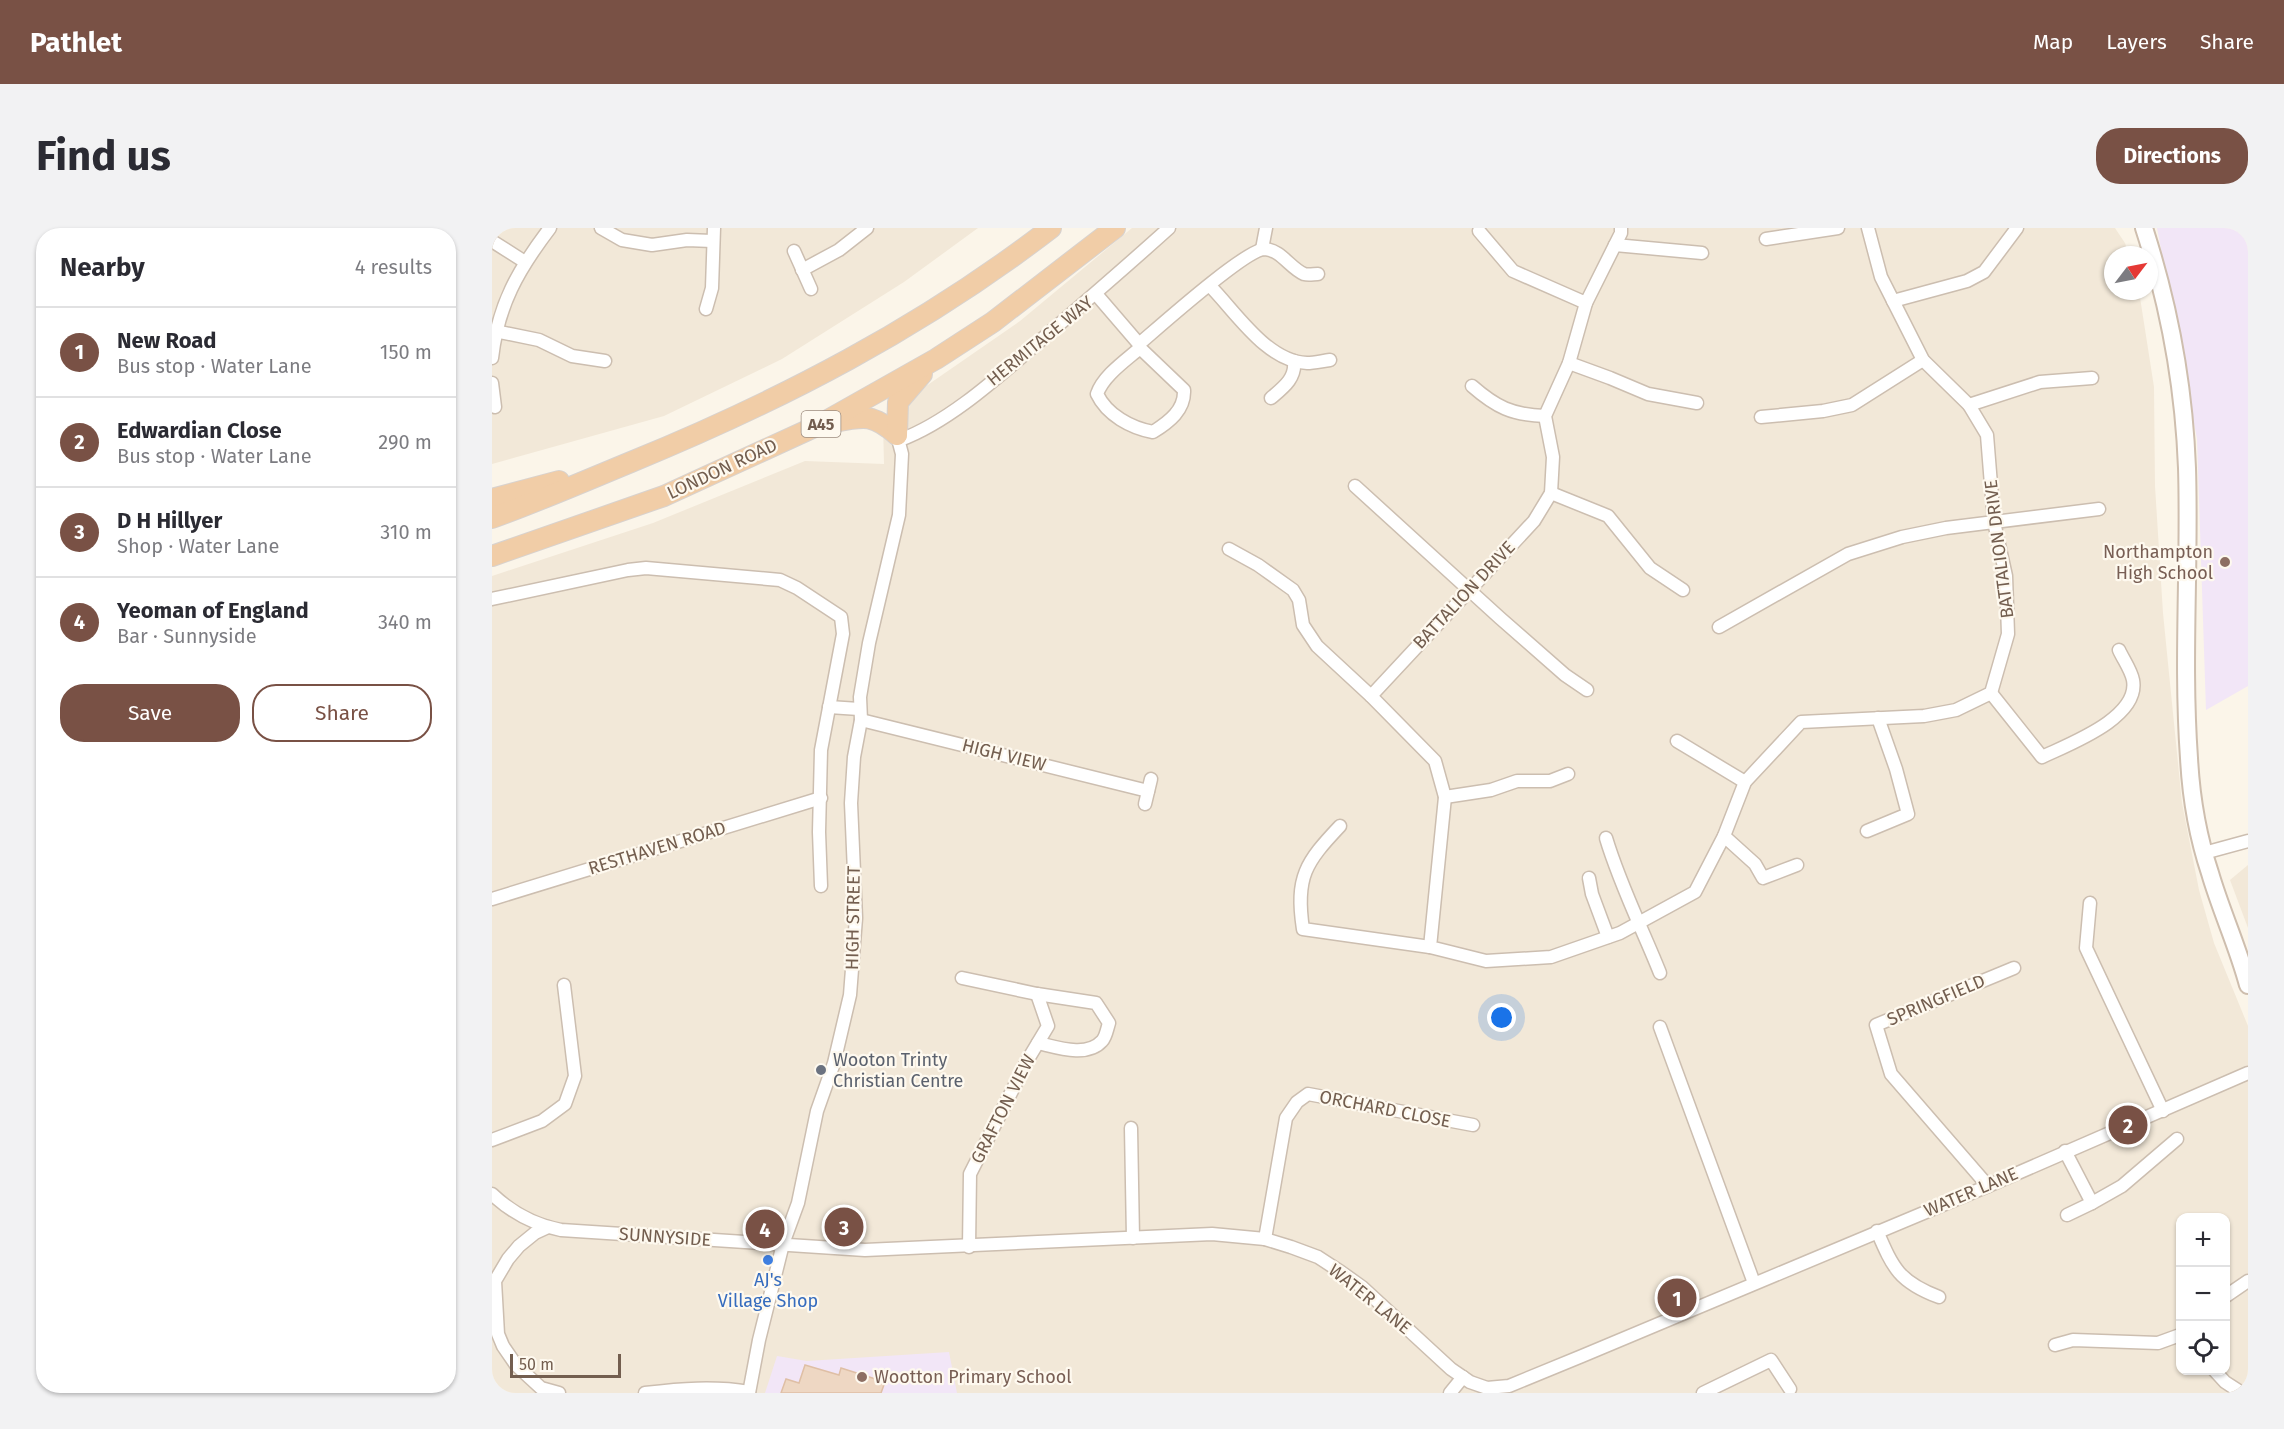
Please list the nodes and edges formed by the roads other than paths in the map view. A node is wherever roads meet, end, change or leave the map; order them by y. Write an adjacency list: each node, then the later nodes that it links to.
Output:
1 (550, 228): 24 (street)
2 (601, 228): 15 (street)
3 (1051, 228): 55 (highway, A45)
4 (1115, 228): 37 (highway, LONDON ROAD / A45)
5 (1169, 228): 30 (street, HERMITAGE WAY)
6 (1266, 228): 21 (street)
7 (1621, 228): 18 (street)
8 (1838, 228): 16 (street)
9 (1868, 228): 31 (street, BATTALION DRIVE)
10 (2017, 228): 31 (street)
11 (2133, 228): 19 (main road)
12 (2144, 228): 20 (main road)
13 (862, 230): 25 (street)
14 (1479, 231): 32 (street)
15 (713, 234): 33 (street)
16 (1766, 239)
17 (492, 242): 24 (street)
18 (1615, 245): 23 (street); 32 (street)
19 (2146, 246)
20 (2150, 246)
21 (1262, 249): 27 (street); 28 (street)
22 (794, 251): 25 (street)
23 (1702, 254)
24 (525, 262): 34 (street)
25 (802, 270): 29 (street)
26 (2158, 273): 86 (main road)
27 (1318, 274)
28 (1210, 286): 35 (street); 41 (street)
29 (811, 289)
30 (1096, 294): 35 (street); 54 (street, HERMITAGE WAY)
31 (1893, 301): 39 (street, BATTALION DRIVE)
32 (1586, 303): 42 (street)
33 (706, 309)
34 (495, 331): 36 (street); 40 (street)
35 (1139, 346): 35 (street)
36 (492, 358)
37 (936, 359): 53 (highway, LONDON ROAD / A45); 54 (highway)
38 (1330, 360): 41 (street)
39 (1923, 360): 49 (street, BATTALION DRIVE); 52 (street)
40 (605, 361)
41 (1294, 361): 47 (street)
42 (1569, 363): 48 (street); 51 (street)
43 (2092, 378): 49 (street)
44 (492, 383): 46 (street)
45 (1472, 386): 51 (street)
46 (492, 389): 50 (street)
47 (1271, 398)
48 (1697, 403)
49 (1968, 405): 61 (street, BATTALION DRIVE)
50 (495, 407)
51 (1545, 416): 57 (street, BATTALION DRIVE)
52 (1761, 417)
53 (819, 425): 54 (highway); 63 (highway, LONDON ROAD / A45)
54 (899, 438): 73 (street, HIGH STREET)
55 (633, 461): 58 (highway); 60 (highway, A45)
56 (1355, 486): 64 (street)
57 (1551, 493): 64 (street, BATTALION DRIVE); 65 (street)
58 (492, 499)
59 (2099, 509): 61 (street)
60 (492, 518)
61 (1994, 522): 67 (street); 70 (street, BATTALION DRIVE)
62 (1229, 549): 71 (street)
63 (492, 556)
64 (1468, 590): 69 (street); 71 (street, BATTALION DRIVE)
65 (1683, 590)
66 (492, 599): 72 (street)
67 (1719, 627)
68 (2119, 650): 70 (street)
69 (1587, 690)
70 (1991, 693): 74 (street)
71 (1371, 696): 78 (street)
72 (829, 707): 73 (street, HIGH VIEW); 79 (street)
73 (860, 715): 80 (street, HIGH VIEW); 118 (street, HIGH STREET)
74 (1878, 718): 77 (street); 82 (street)
75 (1677, 741): 77 (street)
76 (1568, 774): 78 (street)
77 (1745, 782): 83 (street)
78 (1445, 797): 94 (street)
79 (821, 798): 89 (street); 90 (street, RESTHAVEN ROAD)
80 (1145, 804)
81 (1340, 826): 94 (street)
82 (1867, 831)
83 (1724, 836): 87 (street); 92 (street)
84 (1606, 838): 92 (street)
85 (2248, 841): 86 (street)
86 (2204, 853): 99 (main road)
87 (1797, 865)
88 (1589, 878): 93 (street)
89 (821, 886)
90 (492, 898)
91 (2090, 903): 104 (street)
92 (1640, 922): 93 (street); 96 (street)
93 (1608, 937): 94 (street)
94 (1430, 947)
95 (2014, 968): 110 (street, SPRINGFIELD)
96 (1660, 973)
97 (962, 978): 100 (street, GRAFTON VIEW)
98 (564, 984): 108 (street)
99 (2248, 985)
100 (1037, 994): 102 (street, GRAFTON VIEW); 102 (street, GRAFTON VIEW)
101 (1660, 1028): 122 (street)
102 (1038, 1043): 119 (street, GRAFTON VIEW)
103 (2248, 1073): 104 (street, WATER LANE)
104 (2163, 1111): 109 (street, WATER LANE)
105 (1473, 1125): 117 (street, ORCHARD CLOSE)
106 (1131, 1128): 116 (street)
107 (2177, 1139): 112 (street)
108 (492, 1140)
109 (2065, 1151): 110 (street, WATER LANE); 112 (street)
110 (1988, 1186): 115 (street, WATER LANE)
111 (492, 1194): 114 (street)
112 (2092, 1203): 113 (street)
113 (2067, 1215)
114 (548, 1227): 118 (street, SUNNYSIDE); 121 (street)
115 (1877, 1230): 122 (street, WATER LANE); 124 (street)
116 (1133, 1238): 117 (street, WATER LANE); 119 (street, WATER LANE)
117 (1265, 1239): 129 (street, WATER LANE)
118 (783, 1244): 119 (street, WATER LANE); 131 (street, HIGH STREET)
119 (969, 1247)
120 (2248, 1281): 123 (street)
121 (493, 1282): 125 (street)
122 (1754, 1283): 129 (street, WATER LANE)
123 (2230, 1293)
124 (1938, 1297)
125 (495, 1334): 132 (street)
126 (2176, 1337): 127 (street)
127 (2055, 1345)
128 (2218, 1375): 136 (street)
129 (1463, 1377): 134 (street)
130 (1790, 1389): 135 (street)
131 (749, 1392): 133 (street)
132 (559, 1393)
133 (645, 1393)
134 (1450, 1393)
135 (1703, 1393)
136 (2242, 1393)

